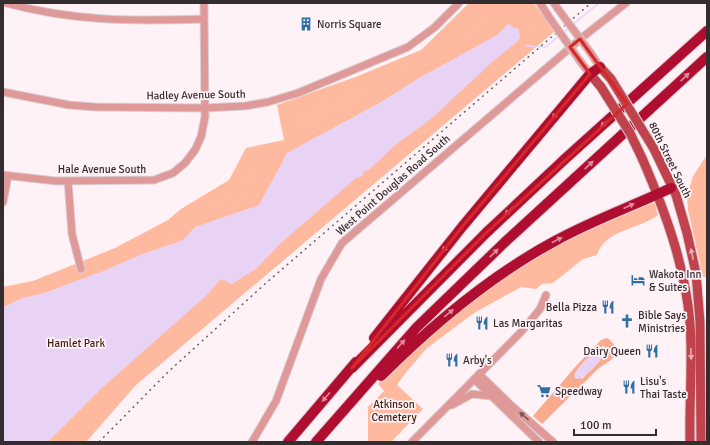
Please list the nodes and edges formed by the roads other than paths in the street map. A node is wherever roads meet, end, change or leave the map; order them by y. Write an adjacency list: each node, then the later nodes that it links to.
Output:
1 (6, 3): 7 (street)
2 (204, 3): 7 (street, Hale Avenue South)
3 (459, 3): 13 (street, Hadley Avenue South)
4 (540, 3): 11 (street, bridge)
5 (626, 3): 26 (street, West Point Douglas Road South)
6 (556, 6): 10 (street, bridge)
7 (204, 19): 13 (street, Hale Avenue South)
8 (707, 31): 21 (highway, one-way to 21)
9 (707, 57): 25 (highway, one-way to 9)
10 (600, 67): 11 (highway); 16 (main road, 80th Street South, bridge)
11 (590, 74): 17 (main road, bridge); 21 (highway, one-way to 21)
12 (3, 92): 13 (street, Hadley Avenue South)
13 (204, 108): 15 (street, Hale Avenue South)
14 (5, 176): 15 (street, Hale Avenue South); 18 (street)
15 (68, 181): 19 (street)
16 (671, 188): 17 (highway); 32 (main road, 80th Street South, one-way to 16)
17 (657, 194): 25 (highway, one-way to 17); 31 (main road, one-way to 31)
18 (3, 202)
19 (81, 269)
20 (546, 295): 22 (street)
21 (352, 368): 27 (highway, one-way to 27)
22 (476, 377): 23 (street); 24 (street); 30 (street, one-way to 22)
23 (492, 396): 24 (street); 29 (street)
24 (442, 411): 28 (street)
25 (318, 439)
26 (252, 442)
27 (288, 442)
28 (412, 442)
29 (539, 442)
30 (553, 442)
31 (690, 442)
32 (701, 442)

